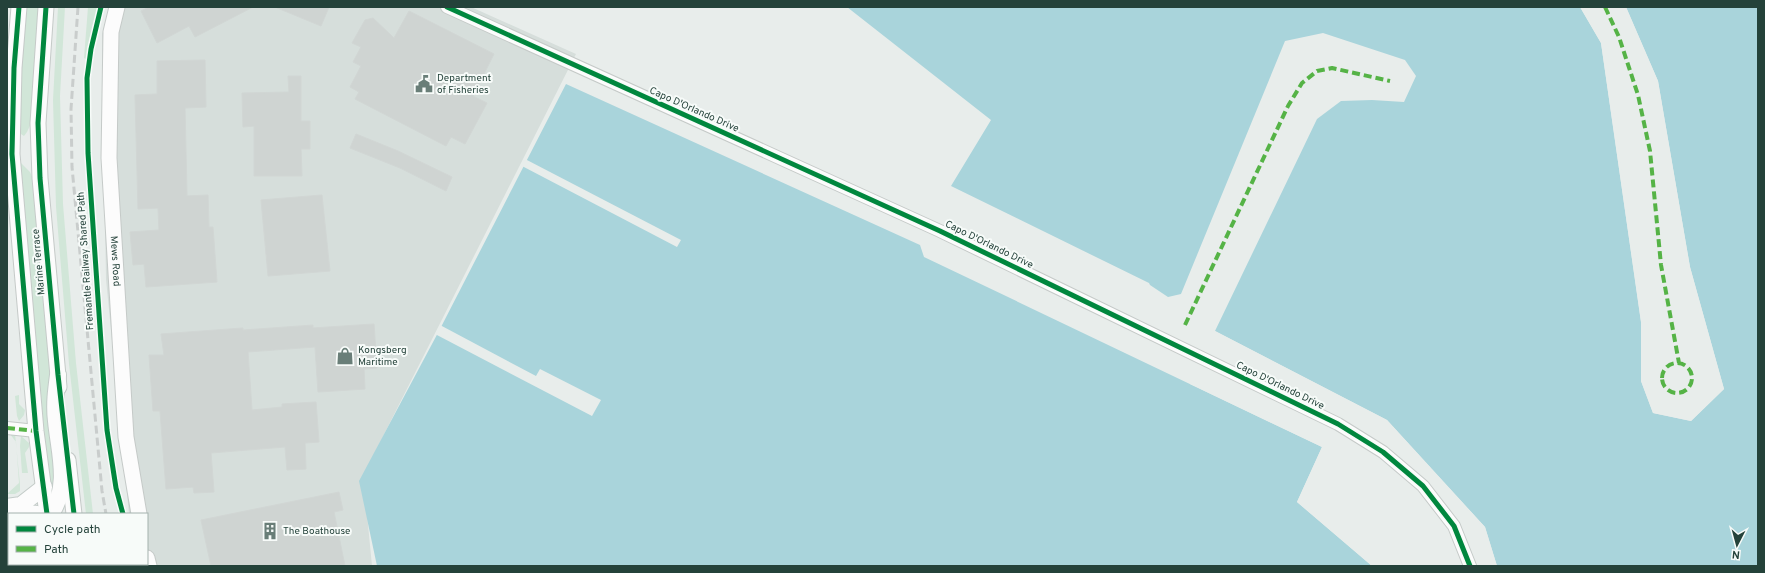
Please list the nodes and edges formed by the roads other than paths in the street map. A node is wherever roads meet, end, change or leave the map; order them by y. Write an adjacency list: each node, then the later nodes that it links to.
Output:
1 (19, 7): 5 (street, Marine Terrace)
2 (46, 7): 6 (street, Marine Terrace)
3 (117, 7): 16 (street, Mews Road)
4 (447, 7): 17 (street, Capo D'Orlando Drive)
5 (11, 68): 8 (street, Marine Terrace)
6 (58, 375): 14 (main road); 15 (street, Marine Terrace)
7 (7, 428): 8 (street)
8 (36, 431): 9 (street, Marine Terrace)
9 (44, 488): 10 (main road); 13 (street, Marine Terrace)
10 (7, 506)
11 (7, 511): 12 (main road)
12 (27, 513)
13 (47, 513)
14 (51, 513)
15 (74, 513)
16 (139, 513)
17 (1470, 566)

